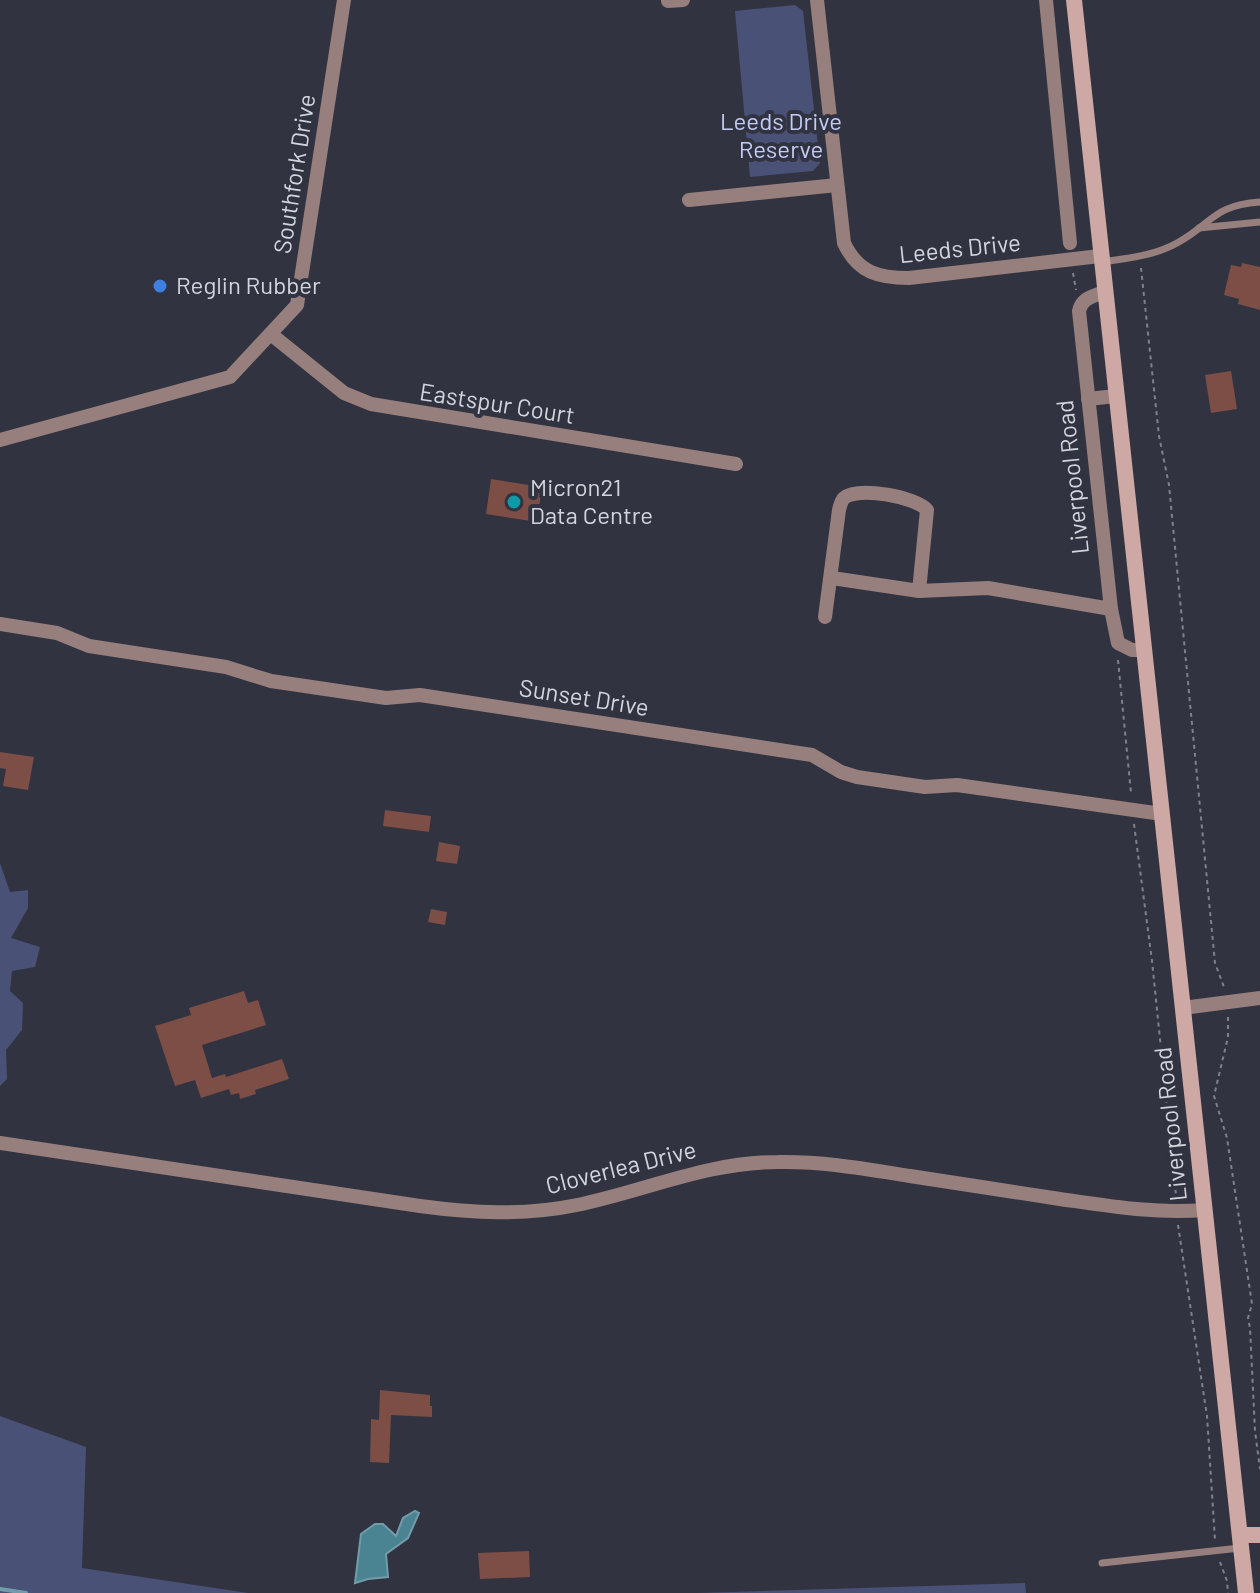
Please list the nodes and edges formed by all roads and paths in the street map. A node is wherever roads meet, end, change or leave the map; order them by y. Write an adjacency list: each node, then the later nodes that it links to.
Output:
1 (344, 0): 16 (street, Southfork Drive)
2 (817, 0): 7 (street, Leeds Drive)
3 (1046, 0): 6 (street)
4 (1074, 0): 5 (main road, Liverpool Road)
5 (1083, 90): 6 (street); 14 (main road, Liverpool Road)
6 (1056, 93): 12 (street)
7 (837, 185): 8 (street); 14 (street, Leeds Drive)
8 (689, 200)
9 (1260, 202): 11 (lane)
10 (1260, 222): 11 (lane)
11 (1198, 228): 13 (lane)
12 (1070, 243)
13 (1140, 256): 14 (lane); 31 (path)
14 (1100, 259): 15 (main road, Liverpool Road)
15 (1104, 292): 17 (main road, Liverpool Road); 18 (street, Liverpool Road)
16 (272, 335): 19 (street, Southfork Drive); 20 (street, Eastspur Court)
17 (1116, 396): 18 (street); 27 (main road, Liverpool Road)
18 (1088, 399): 23 (street, Liverpool Road)
19 (0, 440)
20 (736, 464)
21 (832, 578): 22 (street); 22 (street); 24 (street)
22 (919, 591): 23 (street)
23 (1111, 609): 26 (street, Liverpool Road)
24 (825, 617)
25 (0, 624): 28 (street, Sunset Drive)
26 (1118, 643): 27 (street); 28 (path)
27 (1144, 650): 29 (main road, Liverpool Road)
28 (1133, 811): 29 (street, Sunset Drive); 35 (path)
29 (1162, 814): 32 (main road, Liverpool Road)
30 (1260, 998): 31 (street)
31 (1229, 1004): 32 (street); 36 (path)
32 (1183, 1008): 34 (main road, Liverpool Road)
33 (0, 1143): 35 (street, Cloverlea Drive)
34 (1205, 1210): 35 (street, Cloverlea Drive); 38 (main road, Liverpool Road)
35 (1178, 1212): 39 (path)
36 (1260, 1469)
37 (1260, 1535): 38 (main road)
38 (1246, 1549): 39 (lane); 42 (main road, Liverpool Road)
39 (1216, 1552): 40 (lane); 41 (path)
40 (1102, 1563)
41 (1228, 1593)
42 (1246, 1593)

